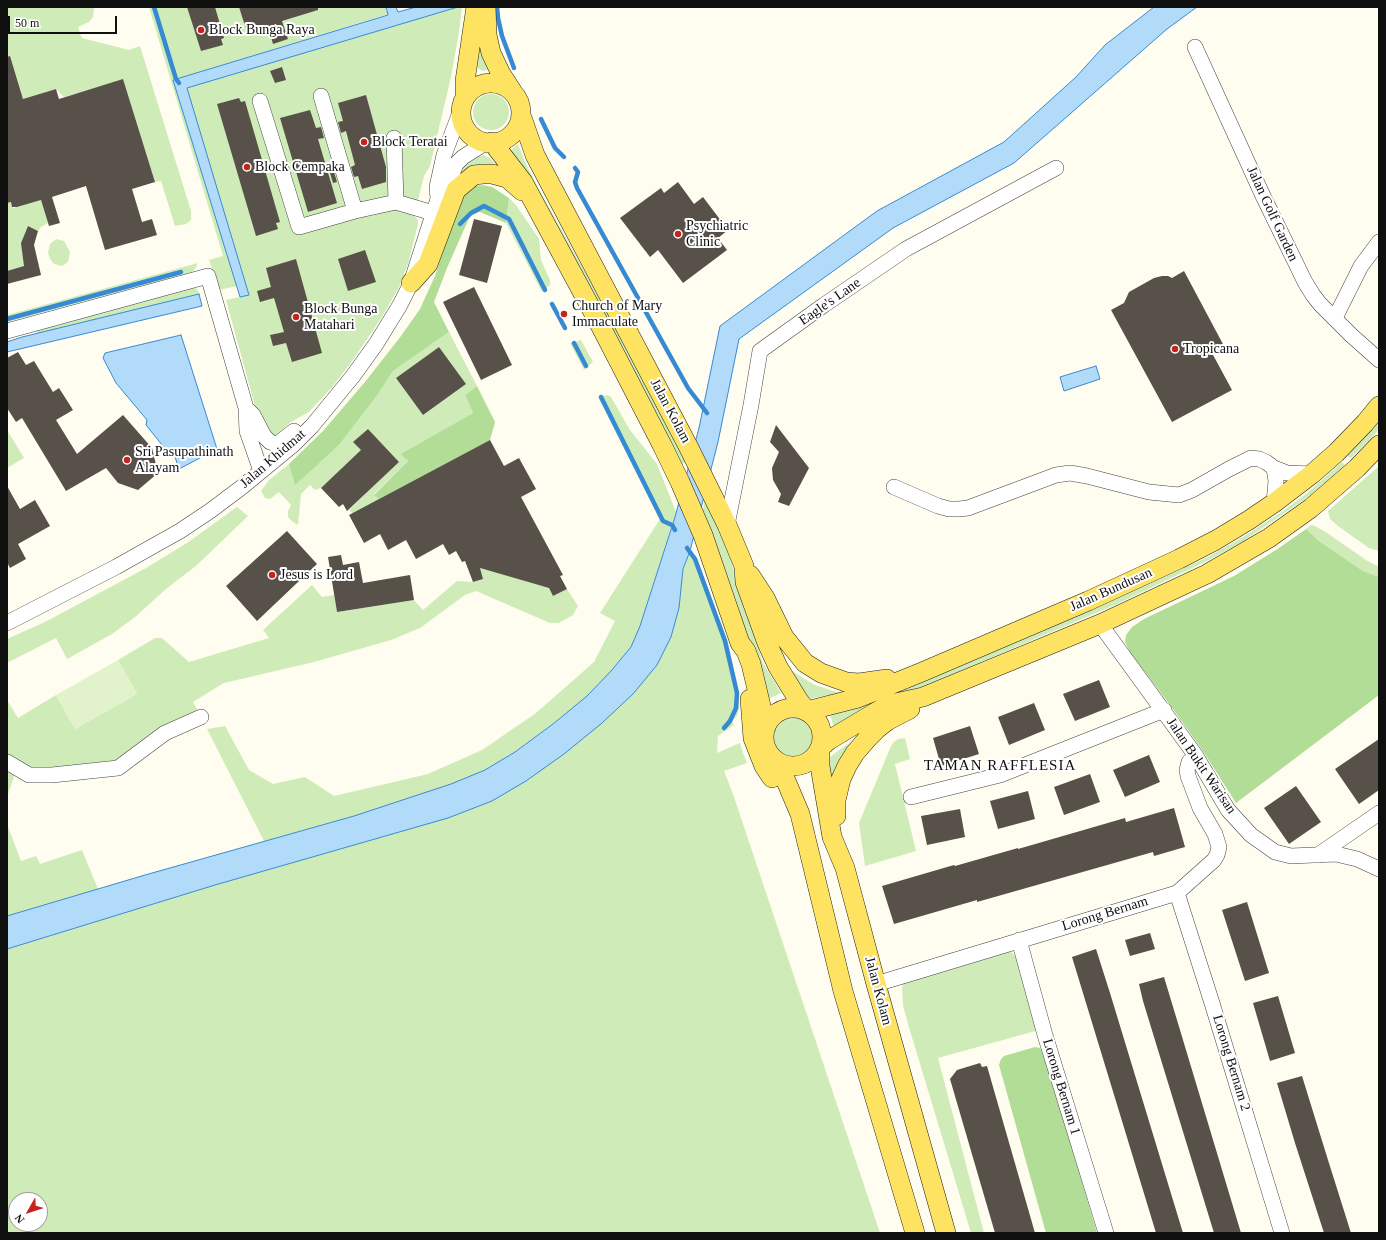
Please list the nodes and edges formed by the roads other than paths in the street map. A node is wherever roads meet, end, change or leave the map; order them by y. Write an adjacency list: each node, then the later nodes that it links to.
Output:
1 (476, 7): 7 (main road)
2 (486, 7): 4 (main road)
3 (1195, 47): 19 (street, Jalan Golf Garden)
4 (512, 91): 7 (main road); 8 (main road)
5 (321, 96): 15 (street)
6 (260, 101): 15 (street)
7 (463, 103): 10 (main road); 12 (street, Jalan Khidmat)
8 (521, 115): 10 (main road); 31 (main road, Jalan Kolam)
9 (394, 138): 14 (street)
10 (489, 142): 12 (street, Jalan Khidmat); 13 (main road, Jalan Kolam)
11 (1056, 168): 31 (street, Eagle's Lane)
12 (438, 199): 16 (street, Jalan Khidmat)
13 (532, 200): 18 (main road); 35 (main road, Jalan Kolam)
14 (396, 202): 15 (street); 16 (street)
15 (355, 210)
16 (433, 213): 18 (street, Jalan Khidmat)
17 (1379, 242): 19 (street)
18 (411, 283): 24 (street, Jalan Khidmat)
19 (1335, 318): 21 (street, Jalan Golf Garden)
20 (7, 331): 23 (street)
21 (1379, 360)
22 (1379, 406): 28 (main road, Jalan Bundusan)
23 (246, 408): 24 (street); 27 (street)
24 (312, 426): 27 (street, Jalan Khidmat)
25 (1379, 445): 34 (main road, Jalan Bundusan)
26 (1274, 468): 28 (street); 29 (street); 30 (street)
27 (261, 471): 33 (street, Jalan Khidmat)
28 (1312, 474): 30 (main road, Jalan Bundusan)
29 (894, 486)
30 (1274, 503): 36 (main road, Jalan Bundusan)
31 (727, 525): 32 (main road, Jalan Kolam)
32 (744, 566): 36 (main road); 39 (main road, Jalan Kolam)
33 (7, 624)
34 (1100, 624): 37 (main road, Jalan Bundusan); 38 (street, Jalan Bukit Warisan)
35 (740, 643): 41 (main road, Jalan Kolam); 48 (main road, Jalan Kolam)
36 (922, 672): 39 (main road, Jalan Bundusan)
37 (923, 697): 42 (main road, Jalan Bundusan); 50 (main road)
38 (1164, 710): 43 (street, Jalan Bukit Warisan); 46 (street)
39 (807, 712): 41 (main road); 42 (main road)
40 (201, 717): 45 (street)
41 (766, 727): 44 (main road)
42 (820, 748): 44 (main road); 50 (main road, Jalan Kolam)
43 (1196, 756): 49 (street, Jalan Bukit Warisan); 52 (street, Lorong Bernam)
44 (773, 758): 48 (main road, Jalan Kolam)
45 (7, 762)
46 (911, 797)
47 (1379, 813): 49 (street)
48 (805, 837): 55 (main road, Jalan Kolam)
49 (1317, 856): 51 (street, Jalan Bukit Warisan)
50 (845, 868): 54 (main road, Jalan Kolam)
51 (1379, 869)
52 (1177, 893): 53 (street, Lorong Bernam); 58 (street, Lorong Bernam 2)
53 (1019, 940): 54 (street, Lorong Bernam); 57 (street, Lorong Bernam 1)
54 (876, 984): 56 (main road, Jalan Kolam)
55 (915, 1233)
56 (946, 1233)
57 (1106, 1233)
58 (1282, 1233)

